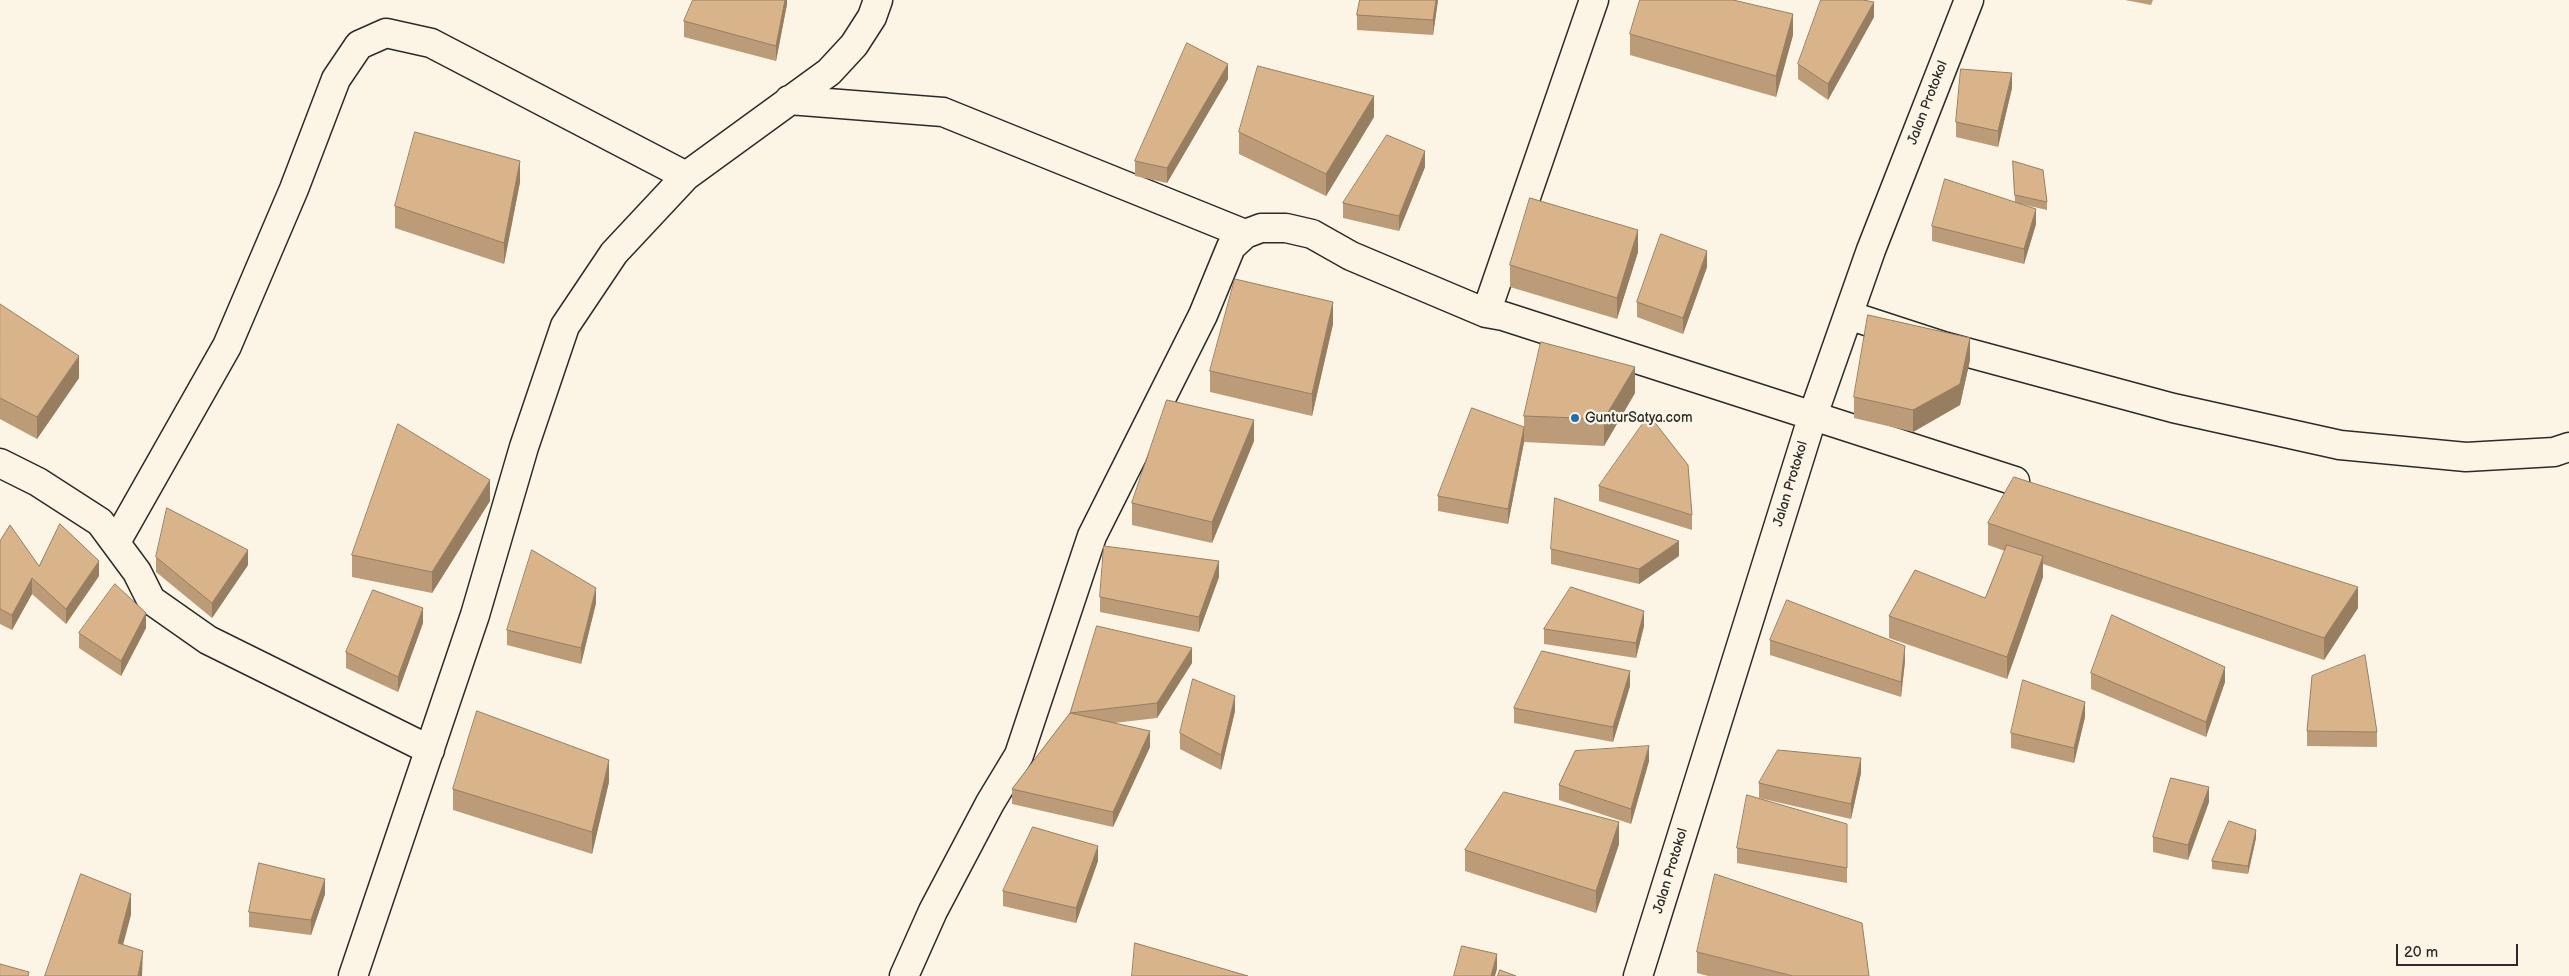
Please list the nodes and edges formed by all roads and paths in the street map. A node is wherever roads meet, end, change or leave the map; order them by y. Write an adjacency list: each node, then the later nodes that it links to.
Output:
1 (878, 0): 4 (street)
2 (1594, 0): 7 (street)
3 (1969, 0): 8 (street, Jalan Protokol)
4 (789, 100): 5 (street); 6 (street)
5 (686, 176): 13 (street); 14 (street)
6 (1245, 234): 7 (street); 16 (street)
7 (1486, 312): 9 (street)
8 (1848, 315): 9 (street, Jalan Protokol); 10 (street)
9 (1813, 415): 12 (street); 17 (street, Jalan Protokol)
10 (2569, 447)
11 (0, 463): 13 (street)
12 (2015, 481)
13 (116, 542): 14 (street)
14 (430, 750): 15 (street)
15 (353, 976)
16 (904, 976)
17 (1638, 976)

